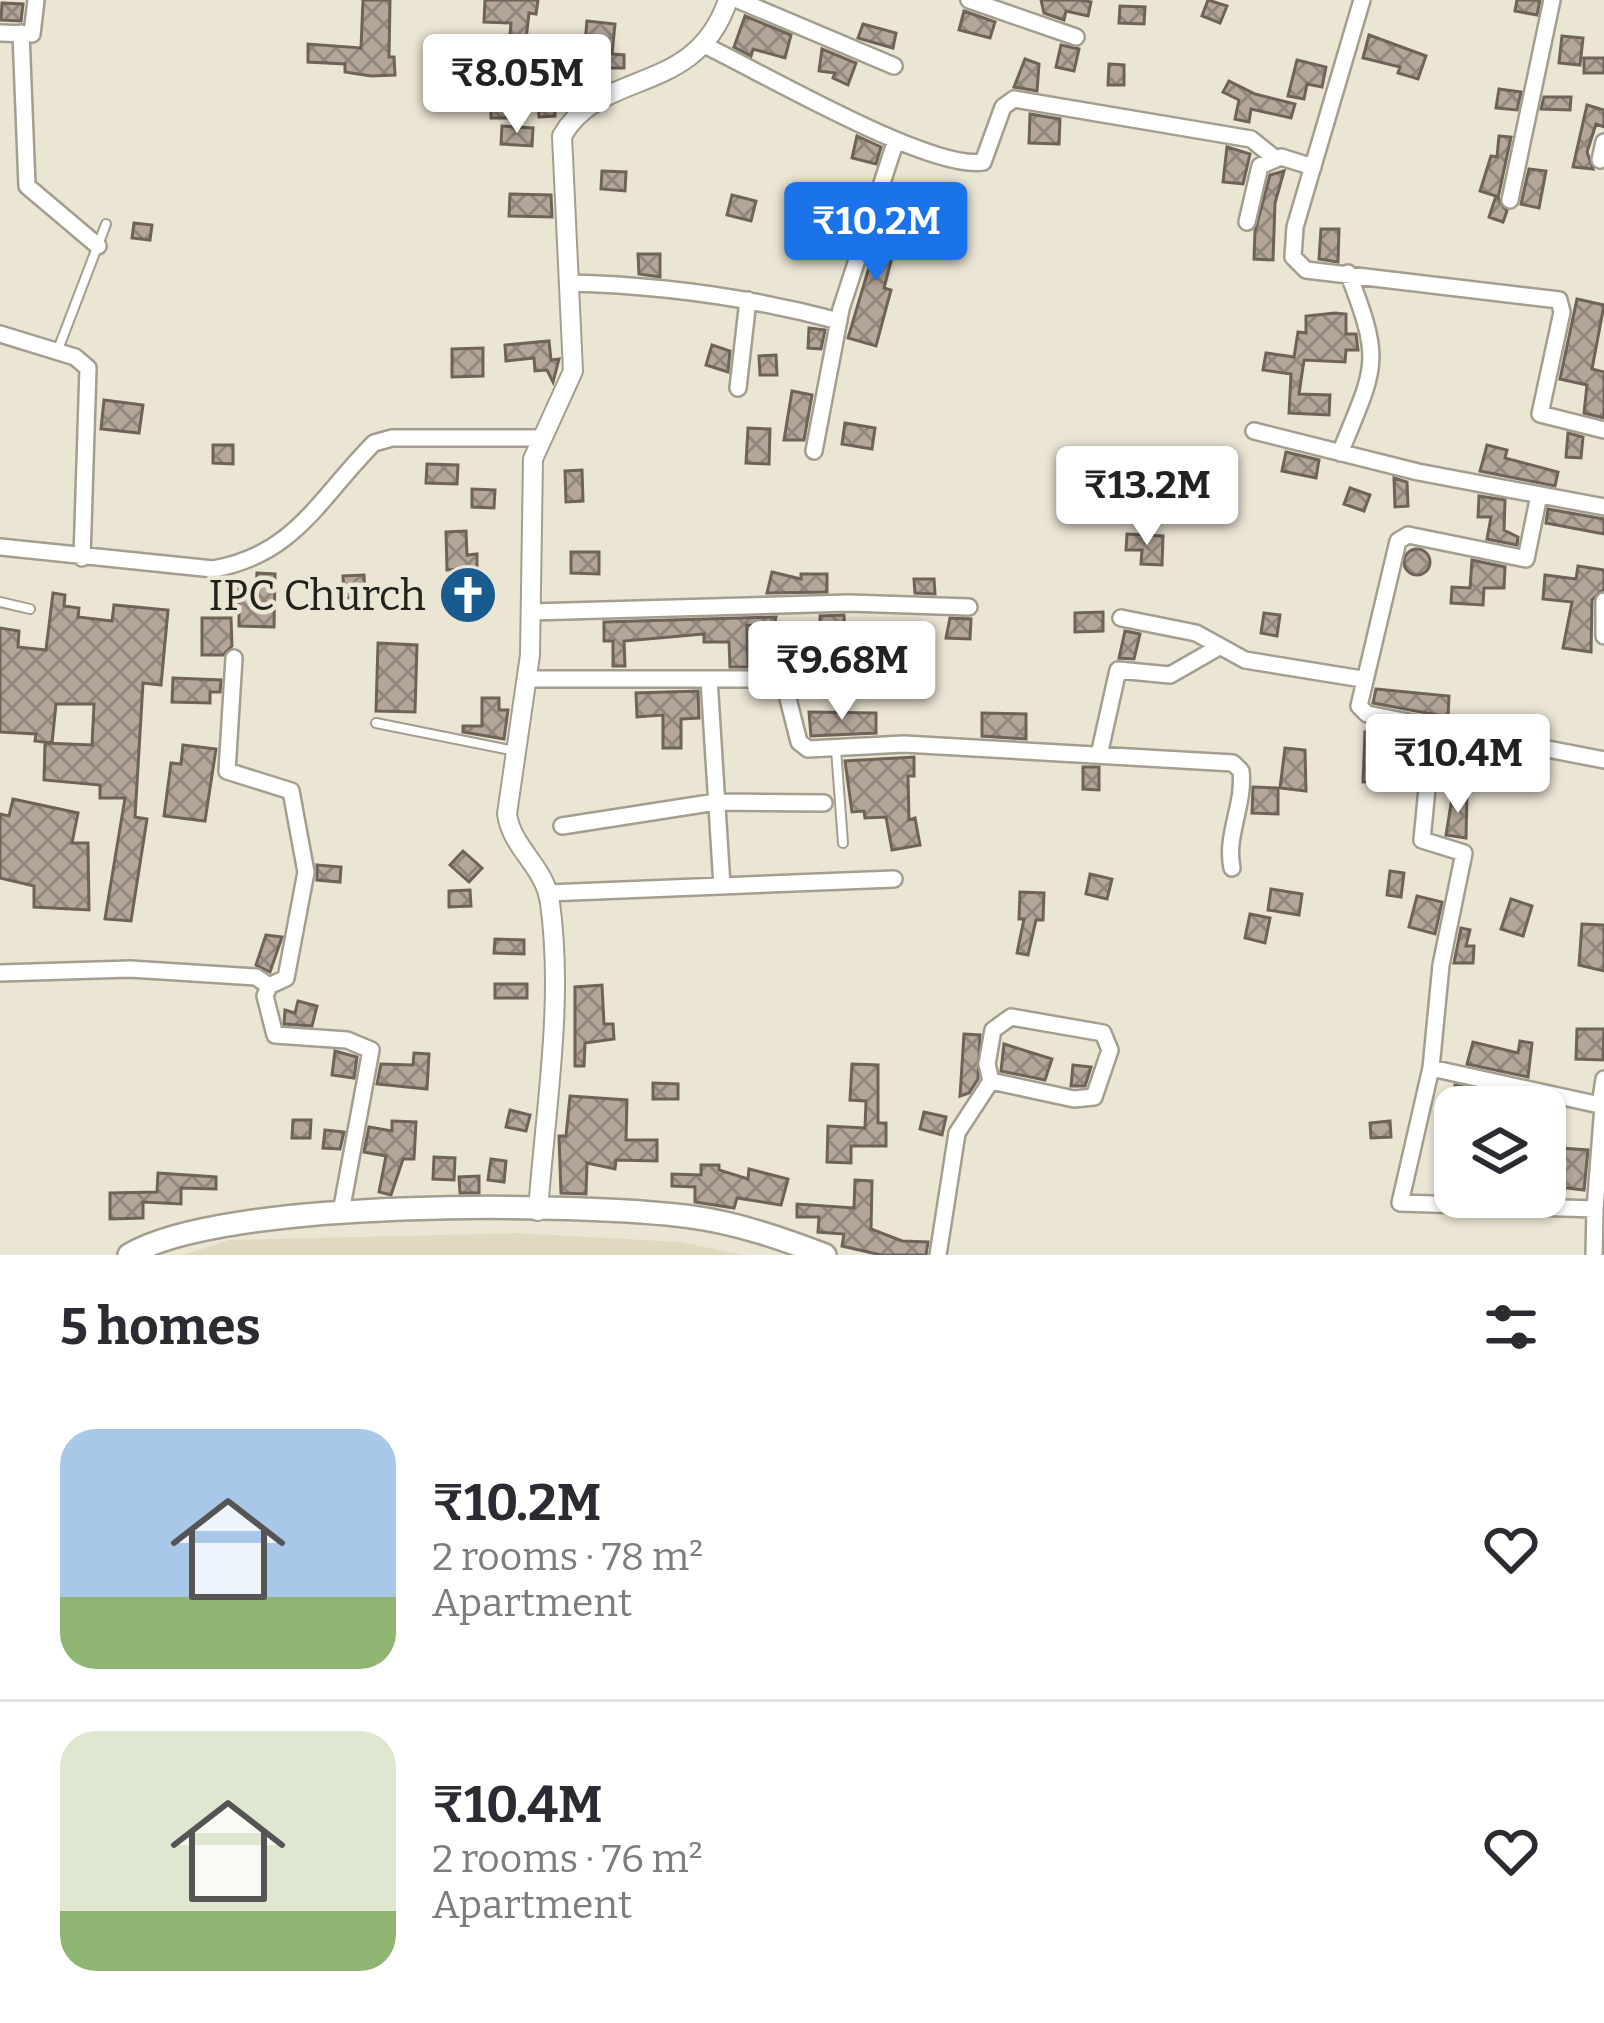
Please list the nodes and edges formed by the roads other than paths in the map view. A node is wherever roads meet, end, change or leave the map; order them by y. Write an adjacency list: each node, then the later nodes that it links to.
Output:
1 (36, 0): 8 (street)
2 (728, 0): 10 (street)
3 (739, 0): 11 (street)
4 (969, 0): 9 (street)
5 (1362, 0): 16 (street)
6 (1552, 0): 17 (street)
7 (0, 33): 8 (street)
8 (21, 33): 20 (street)
9 (1076, 37)
10 (706, 46): 12 (street); 22 (street)
11 (894, 66)
12 (896, 140): 14 (street); 24 (street)
13 (1604, 142): 15 (street)
14 (1276, 159): 16 (street); 18 (street)
15 (1600, 160)
16 (1313, 167): 21 (street)
17 (1510, 200)
18 (1247, 222)
19 (106, 224): 20 (lane)
20 (98, 246): 26 (lane)
21 (1348, 273): 28 (street); 32 (street)
22 (568, 283): 23 (street); 30 (street)
23 (748, 300): 24 (street); 27 (street)
24 (839, 321): 31 (street)
25 (0, 334): 26 (street)
26 (57, 352): 36 (street)
27 (738, 388)
28 (1604, 430)
29 (1254, 431): 32 (street)
30 (539, 438): 36 (street); 41 (street)
31 (814, 451)
32 (1340, 453): 33 (street)
33 (1538, 495): 34 (street); 48 (street)
34 (1604, 507)
35 (0, 547): 36 (street)
36 (82, 558)
37 (1604, 601): 43 (street)
38 (0, 602): 40 (lane)
39 (969, 607): 41 (street)
40 (31, 609)
41 (531, 612): 46 (street)
42 (1121, 618): 44 (street)
43 (1604, 636)
44 (1219, 647): 48 (street); 53 (street)
45 (234, 658): 64 (street)
46 (526, 679): 47 (street); 52 (street)
47 (709, 679): 51 (street); 55 (street)
48 (1362, 679): 50 (street)
49 (376, 723): 52 (lane)
50 (1433, 727): 54 (street); 65 (street)
51 (836, 748): 53 (street); 58 (lane)
52 (516, 752): 62 (street)
53 (1099, 755): 59 (street)
54 (1604, 760)
55 (716, 802): 56 (street); 57 (street); 61 (street)
56 (824, 803)
57 (562, 826)
58 (843, 843)
59 (1232, 868)
60 (893, 879): 61 (street)
61 (722, 886): 62 (street)
62 (548, 893): 70 (street)
63 (0, 974): 64 (street)
64 (269, 986): 71 (street)
65 (1431, 1068): 68 (street); 69 (street)
66 (1604, 1079): 68 (street)
67 (991, 1081): 67 (street); 75 (street)
68 (1603, 1106): 69 (street)
69 (1595, 1209): 72 (street)
70 (538, 1211): 71 (main road); 74 (main road)
71 (341, 1212): 73 (main road)
72 (1598, 1248)
73 (129, 1255)
74 (825, 1255)
75 (938, 1255)

